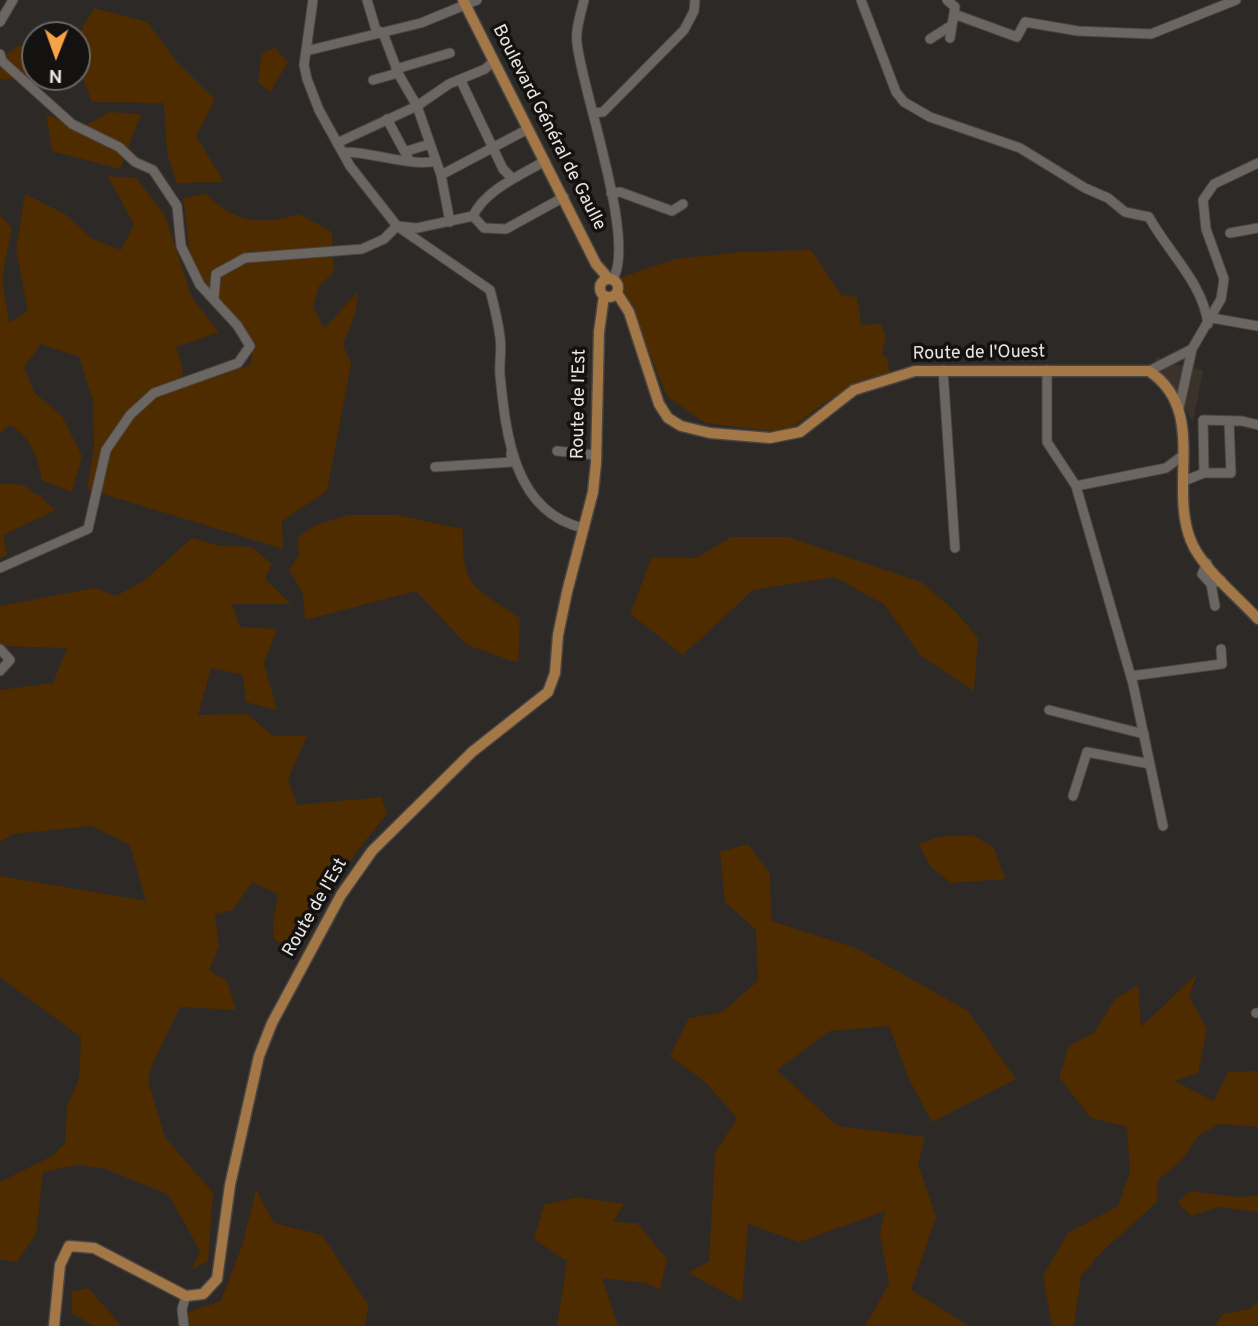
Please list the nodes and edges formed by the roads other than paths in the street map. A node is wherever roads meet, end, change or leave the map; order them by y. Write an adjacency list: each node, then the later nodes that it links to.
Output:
1 (13, 0): 12 (street)
2 (313, 0): 16 (street)
3 (367, 0): 13 (street)
4 (477, 0): 10 (street)
5 (584, 0): 25 (street, Route de l'Est)
6 (695, 0): 25 (street)
7 (861, 0): 47 (street)
8 (947, 0): 11 (street)
9 (1236, 0): 11 (street)
10 (464, 2): 13 (street); 19 (main road, Boulevard Général de Gaulle)
11 (953, 19): 14 (street); 15 (street)
12 (0, 22)
13 (383, 33): 16 (street); 20 (street)
14 (950, 38)
15 (930, 39)
16 (306, 51): 27 (street)
17 (450, 53): 20 (street)
18 (0, 54): 46 (street)
19 (494, 61): 22 (street); 26 (main road, Boulevard Général de Gaulle)
20 (397, 71): 21 (street); 23 (street)
21 (373, 80)
22 (461, 81): 23 (street); 29 (street)
23 (417, 106): 24 (street); 28 (street)
24 (387, 119): 27 (street); 31 (street)
25 (595, 125): 37 (street, Route de l'Est)
26 (528, 129): 29 (street); 32 (main road, Boulevard Général de Gaulle)
27 (338, 143): 30 (street)
28 (430, 144): 31 (street); 33 (street)
29 (494, 148): 35 (street); 36 (street)
30 (344, 152): 31 (street); 42 (street)
31 (408, 155): 33 (street)
32 (545, 161): 36 (street); 38 (main road, Boulevard Général de Gaulle)
33 (436, 162): 35 (street)
34 (1258, 163): 47 (street)
35 (441, 175): 41 (street)
36 (513, 179): 40 (street)
37 (611, 193): 39 (street); 45 (street, Route de l'Est)
38 (565, 197): 40 (street); 45 (main road, Boulevard Général de Gaulle)
39 (682, 204)
40 (473, 216): 41 (street)
41 (450, 222): 42 (street)
42 (397, 226): 46 (street); 56 (street)
43 (1258, 228): 44 (street)
44 (1230, 233)
45 (608, 286): 50 (main road, Route de l'Ouest); 58 (main road, Route de l'Est)
46 (214, 298): 66 (street)
47 (1210, 321): 48 (street); 49 (street)
48 (1258, 326)
49 (1192, 349): 52 (street); 53 (street)
50 (943, 370): 51 (main road, Route de l'Ouest); 65 (street)
51 (1046, 370): 52 (main road, Route de l'Ouest); 63 (street)
52 (1149, 371): 53 (main road)
53 (1179, 408): 59 (main road)
54 (1228, 421): 55 (street); 61 (street); 61 (street)
55 (1258, 425)
56 (510, 448): 60 (street); 64 (street)
57 (557, 451): 58 (street)
58 (596, 455): 64 (main road, Route de l'Est)
59 (1182, 456): 62 (main road); 63 (street)
60 (435, 467)
61 (1204, 473): 62 (street)
62 (1184, 481): 67 (main road)
63 (1076, 486): 73 (street)
64 (583, 528): 79 (main road, Route de l'Est)
65 (955, 548)
66 (0, 568)
67 (1216, 582): 68 (street); 69 (main road)
68 (1215, 606)
69 (1258, 619)
70 (0, 649): 72 (street)
71 (1221, 649): 73 (street)
72 (0, 671)
73 (1131, 676): 75 (street)
74 (1049, 710): 75 (street)
75 (1144, 734): 76 (street)
76 (1150, 764): 77 (street); 78 (street)
77 (1073, 796)
78 (1163, 826)
79 (186, 1296): 80 (main road); 81 (street)
80 (54, 1326)
81 (184, 1326)

